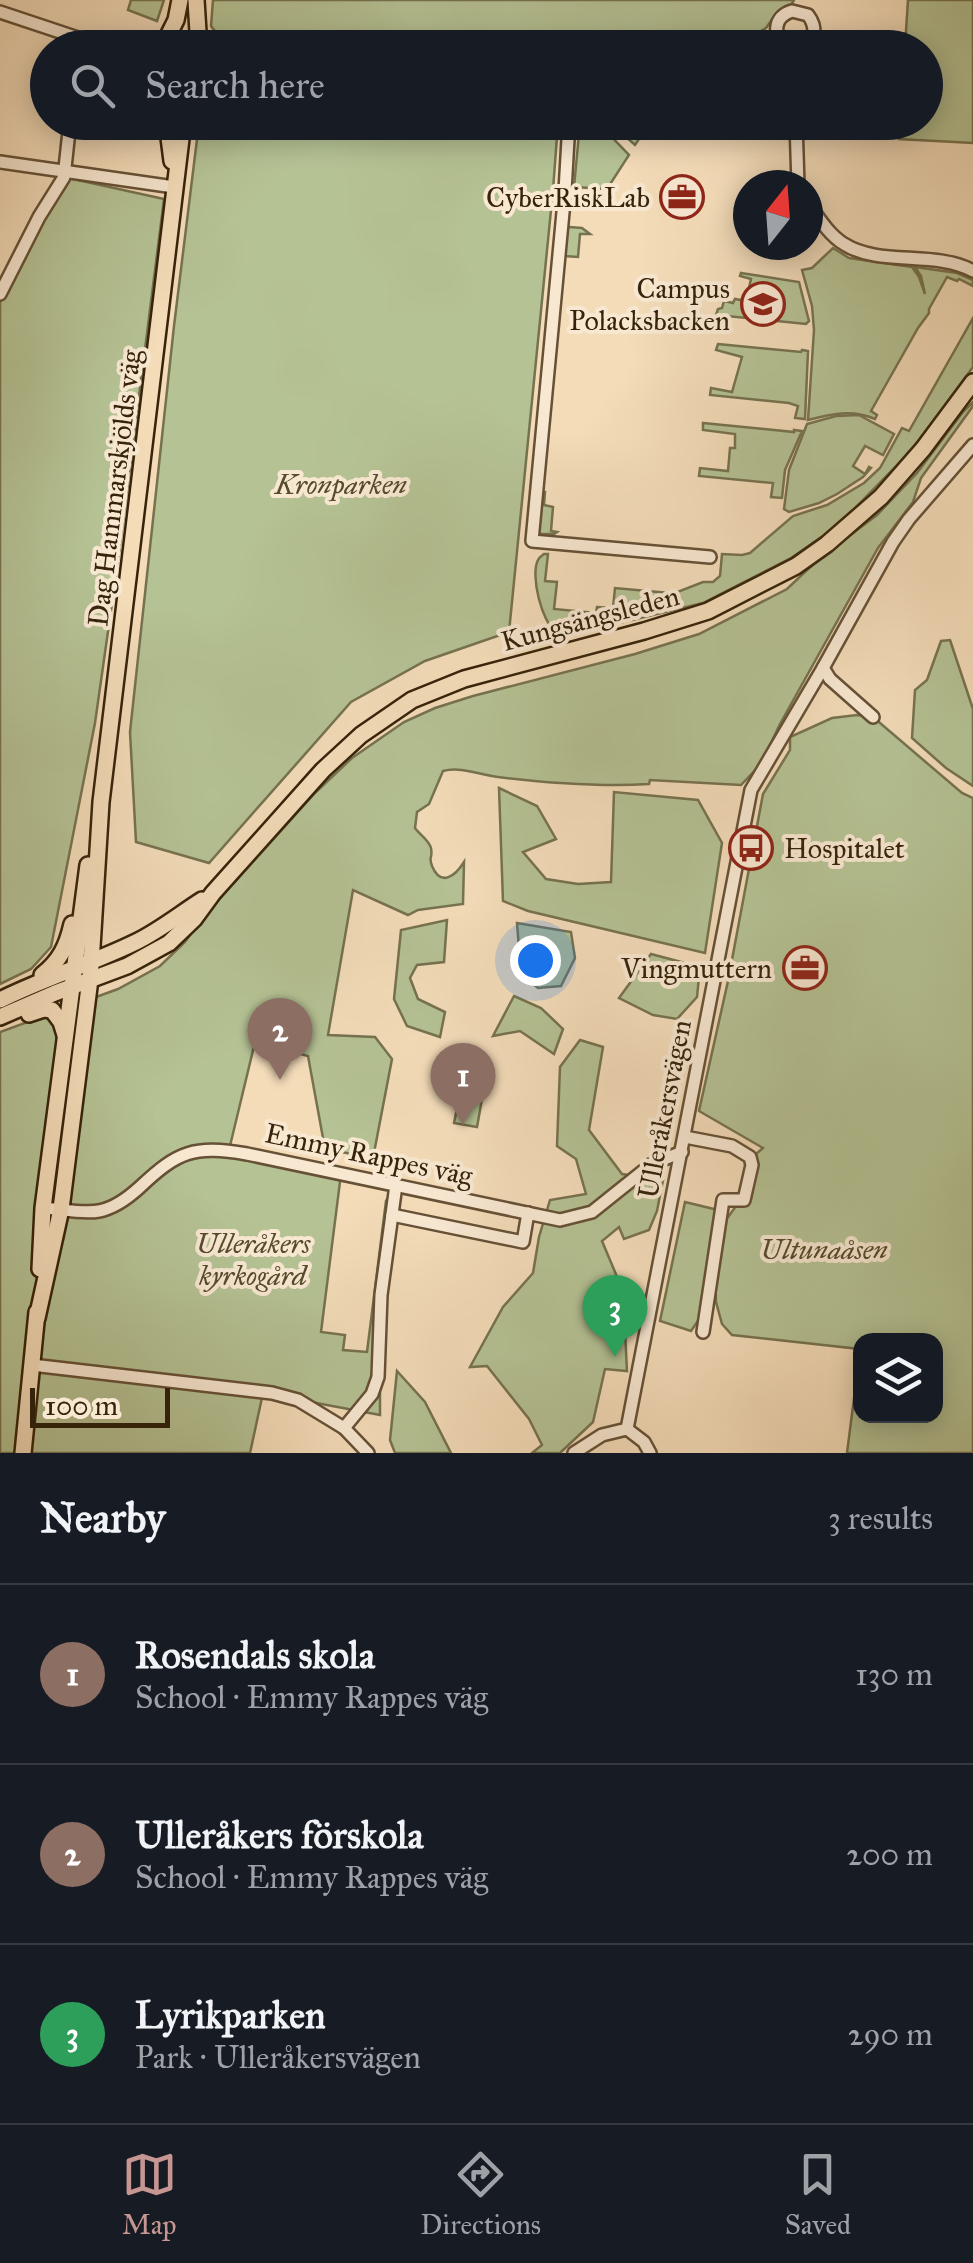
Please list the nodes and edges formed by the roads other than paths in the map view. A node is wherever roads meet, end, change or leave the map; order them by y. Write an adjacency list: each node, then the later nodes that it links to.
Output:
1 (180, 0): 6 (main road)
2 (196, 0): 7 (main road)
3 (803, 6): 8 (street); 9 (street)
4 (0, 12): 5 (street)
5 (46, 30)
6 (171, 30)
7 (198, 30)
8 (776, 30)
9 (813, 30)
10 (68, 140): 16 (street)
11 (169, 140): 18 (main road, Dag Hammarskjölds väg)
12 (181, 140): 18 (main road, Dag Hammarskjölds väg)
13 (568, 140): 25 (street)
14 (797, 140): 17 (street)
15 (0, 162): 16 (street)
16 (64, 170): 18 (street); 21 (street)
17 (798, 170)
18 (174, 184): 28 (main road, Dag Hammarskjölds väg)
19 (823, 222): 20 (street)
20 (973, 271)
21 (4, 277): 22 (street)
22 (0, 294)
23 (973, 382): 29 (main road, Kungsängsleden)
24 (973, 445): 26 (street, Ulleråkersvägen)
25 (710, 557)
26 (824, 668): 27 (street); 40 (street, Ulleråkersvägen)
27 (873, 717)
28 (90, 888): 30 (main road); 31 (main road, Dag Hammarskjölds väg); 34 (main road)
29 (213, 892): 30 (main road, Kungsängsleden); 32 (main road, Kungsängsleden)
30 (140, 940): 31 (main road, Kungsängsleden)
31 (83, 965): 33 (main road, Dag Hammarskjölds väg); 34 (main road, Kungsängsleden); 35 (main road, Dag Hammarskjölds väg)
32 (126, 966): 33 (main road, Kungsängsleden); 38 (main road)
33 (90, 980): 35 (main road, Kungsängsleden); 38 (main road, Dag Hammarskjölds väg)
34 (28, 986): 36 (main road)
35 (72, 986): 37 (main road, Kungsängsleden); 39 (main road, Dag Hammarskjölds väg)
36 (0, 1000)
37 (0, 1017): 39 (main road)
38 (85, 1021): 44 (main road, Dag Hammarskjölds väg)
39 (66, 1040): 43 (main road, Dag Hammarskjölds väg)
40 (685, 1136): 41 (street, Ulleråkersvägen); 48 (street)
41 (682, 1152): 45 (street, Emmy Rappes väg); 51 (street, Ulleråkersvägen)
42 (396, 1185): 44 (street, Emmy Rappes väg); 45 (street, Emmy Rappes väg); 46 (street)
43 (43, 1208): 44 (street, Emmy Rappes väg); 47 (main road, Dag Hammarskjölds väg)
44 (61, 1209): 47 (main road, Dag Hammarskjölds väg)
45 (528, 1214): 46 (street)
46 (392, 1215): 50 (street)
47 (37, 1318): 49 (main road, Dag Hammarskjölds väg)
48 (704, 1332)
49 (32, 1365): 50 (street); 52 (main road, Dag Hammarskjölds väg)
50 (344, 1428): 53 (street)
51 (628, 1429): 54 (street); 55 (street)
52 (23, 1453)
53 (368, 1453)
54 (574, 1453)
55 (650, 1453)

